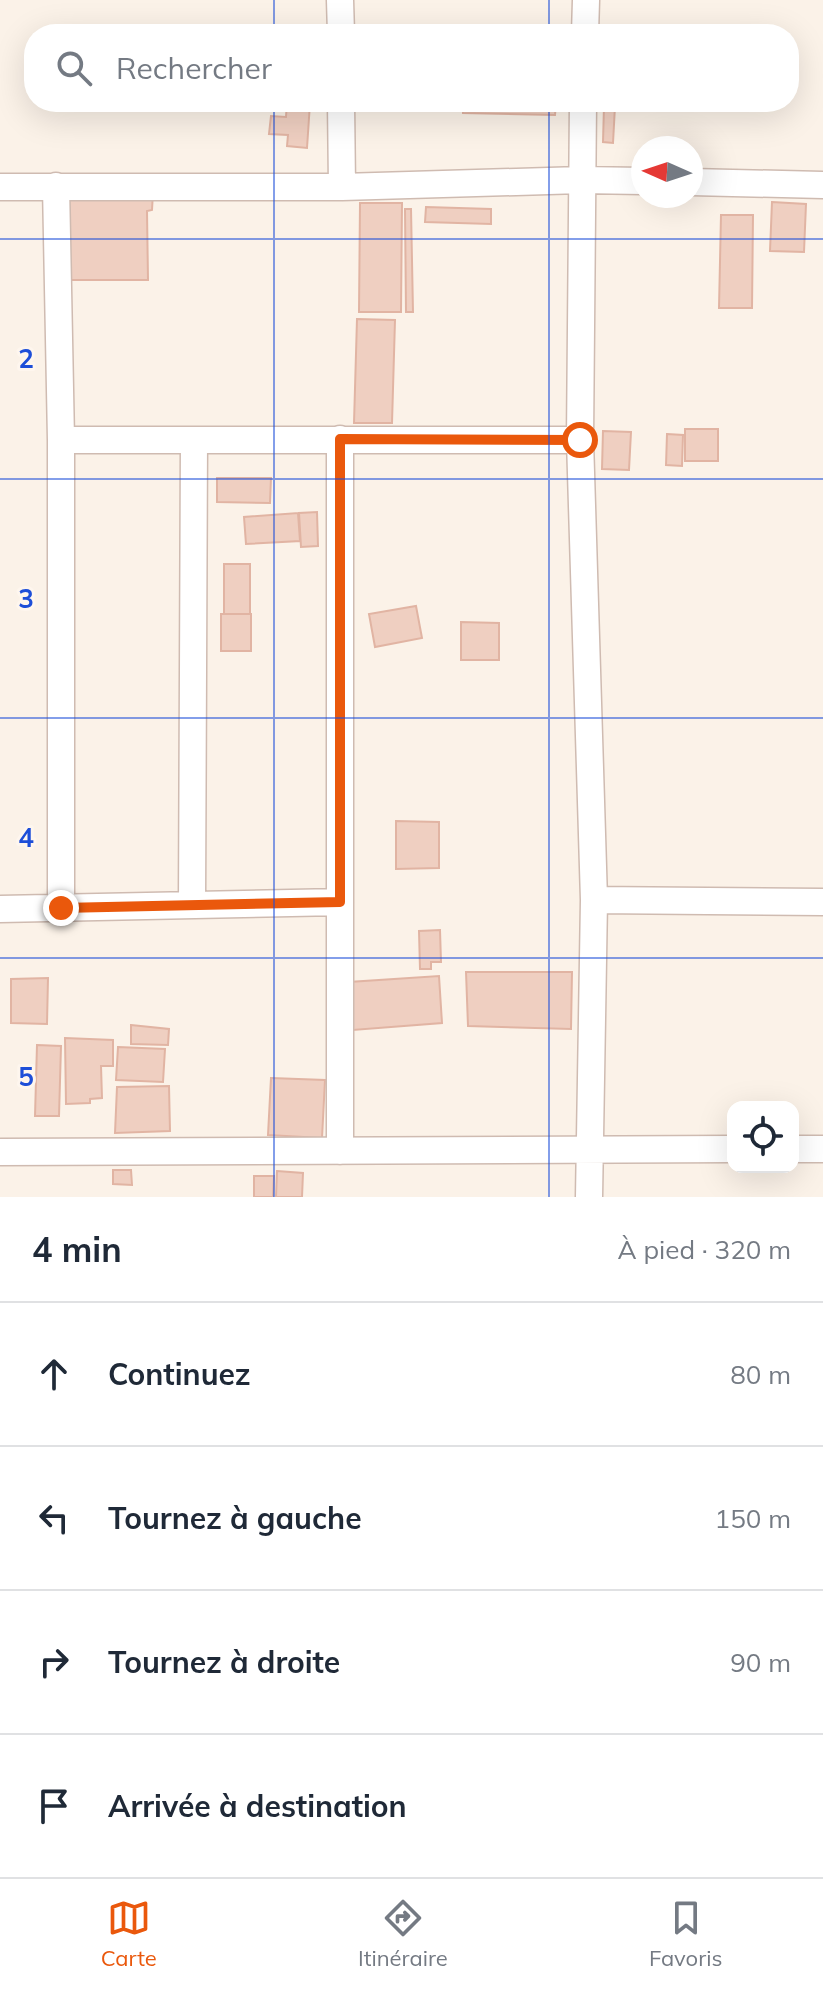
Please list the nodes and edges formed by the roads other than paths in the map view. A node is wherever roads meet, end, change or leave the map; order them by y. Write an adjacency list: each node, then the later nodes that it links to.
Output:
1 (340, 0): 3 (street)
2 (586, 0): 4 (street)
3 (341, 24)
4 (585, 24)
5 (341, 112): 13 (street)
6 (583, 112): 7 (street)
7 (581, 180): 8 (street); 13 (street); 17 (street)
8 (631, 181)
9 (703, 182): 10 (street)
10 (823, 185)
11 (56, 186): 12 (street); 13 (street); 15 (street)
12 (0, 187)
13 (342, 187)
14 (340, 439): 16 (street); 17 (street); 19 (street)
15 (61, 440): 16 (street); 22 (street)
16 (194, 440): 21 (street)
17 (580, 440): 18 (street)
18 (594, 900): 20 (street); 24 (street)
19 (340, 902): 21 (street); 28 (street)
20 (823, 902)
21 (192, 904): 22 (street)
22 (61, 908): 23 (street)
23 (0, 909)
24 (590, 1149): 25 (street); 28 (street); 30 (street)
25 (727, 1149)
26 (799, 1149): 27 (street)
27 (823, 1149)
28 (340, 1151): 29 (street)
29 (0, 1152)
30 (589, 1197)

